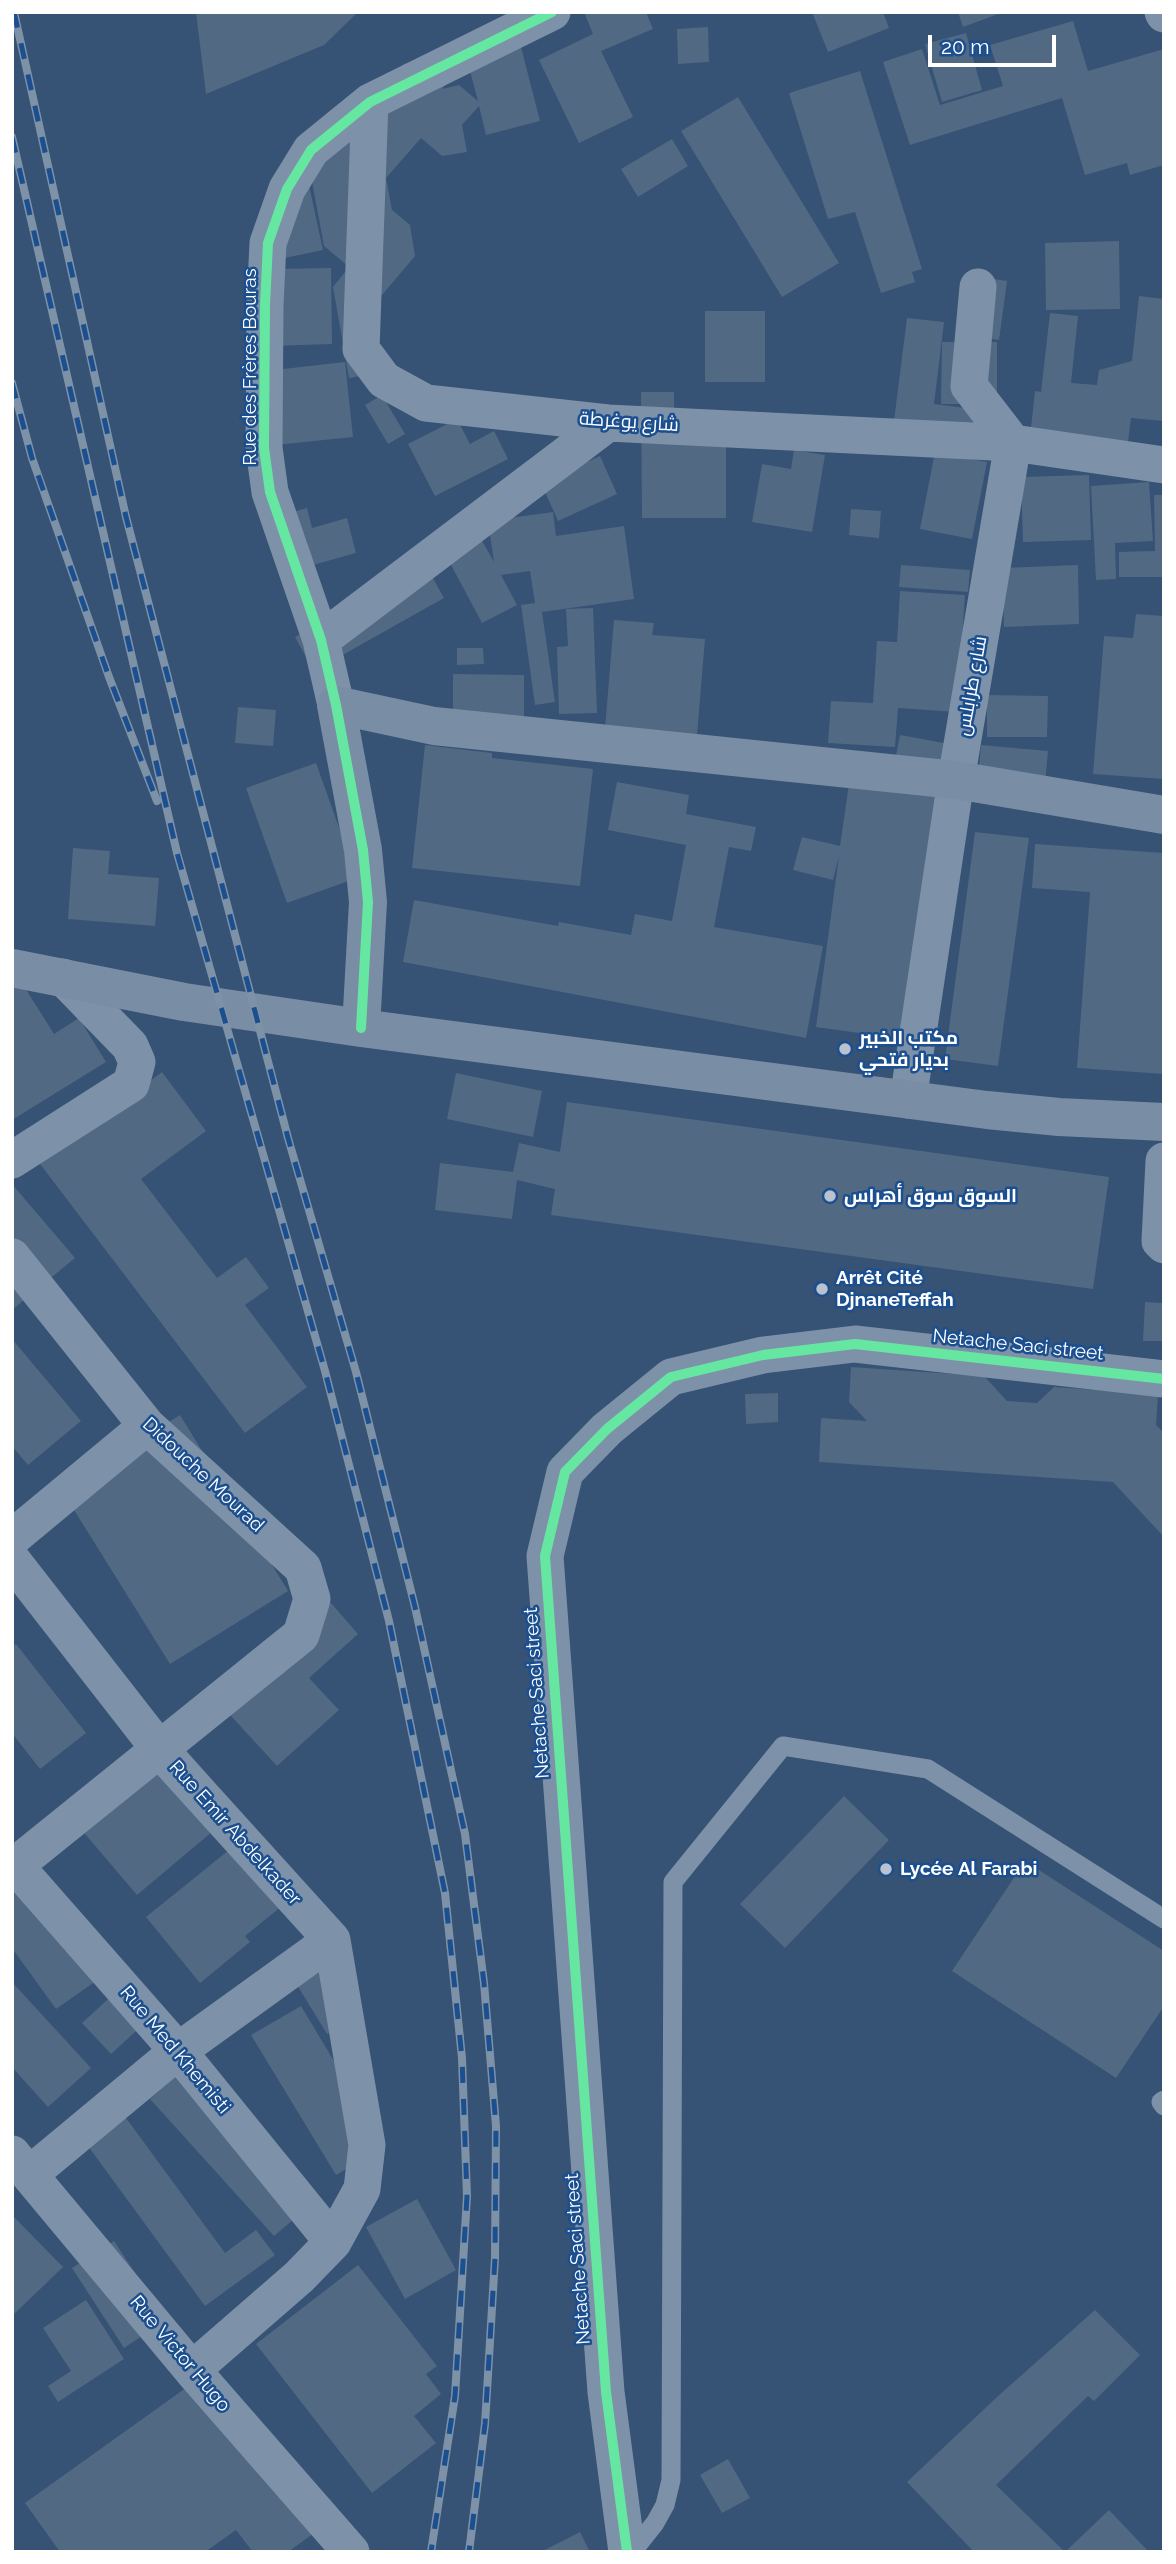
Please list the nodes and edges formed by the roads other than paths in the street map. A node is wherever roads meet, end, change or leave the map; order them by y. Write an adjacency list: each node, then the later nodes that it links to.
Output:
1 (552, 12): 2 (street, Rue des Frères Bouras)
2 (370, 103): 4 (street, شارع يوغرطة); 7 (street, Rue des Frères Bouras)
3 (978, 287): 5 (street)
4 (608, 422): 5 (street, شارع يوغرطة); 7 (street)
5 (1013, 443): 6 (street, شارع يوغرطة); 9 (street, شارع طرابلس)
6 (1164, 465)
7 (321, 640): 8 (street, Rue des Frères Bouras)
8 (336, 705): 9 (street); 13 (street, Rue des Frères Bouras)
9 (956, 779): 10 (street); 14 (street, شارع طرابلس)
10 (1164, 815)
11 (12, 968): 12 (street)
12 (63, 977): 13 (street); 16 (street)
13 (361, 1028): 14 (street)
14 (908, 1100): 15 (street)
15 (1164, 1122)
16 (12, 1160)
17 (1164, 1161): 18 (street)
18 (1164, 1245)
19 (12, 1257): 21 (street, Didouche Mourad)
20 (1164, 1379): 35 (street, Netache Saci street)
21 (148, 1426): 22 (street); 24 (street, Didouche Mourad)
22 (12, 1538)
23 (12, 1560): 24 (street, Rue Emir Abdelkader)
24 (160, 1750): 25 (street); 27 (street, Rue Emir Abdelkader)
25 (13, 1865): 28 (street, Rue Med Khemisti)
26 (1164, 1919): 35 (lane)
27 (332, 1940): 28 (street); 32 (street)
28 (178, 2051): 31 (street); 32 (street, Rue Med Khemisti)
29 (1164, 2100): 30 (lane)
30 (1164, 2106)
31 (21, 2164): 33 (street, Rue Victor Hugo)
32 (333, 2242): 33 (street)
33 (192, 2370): 34 (street, Rue Victor Hugo)
34 (351, 2552)
35 (629, 2552)

